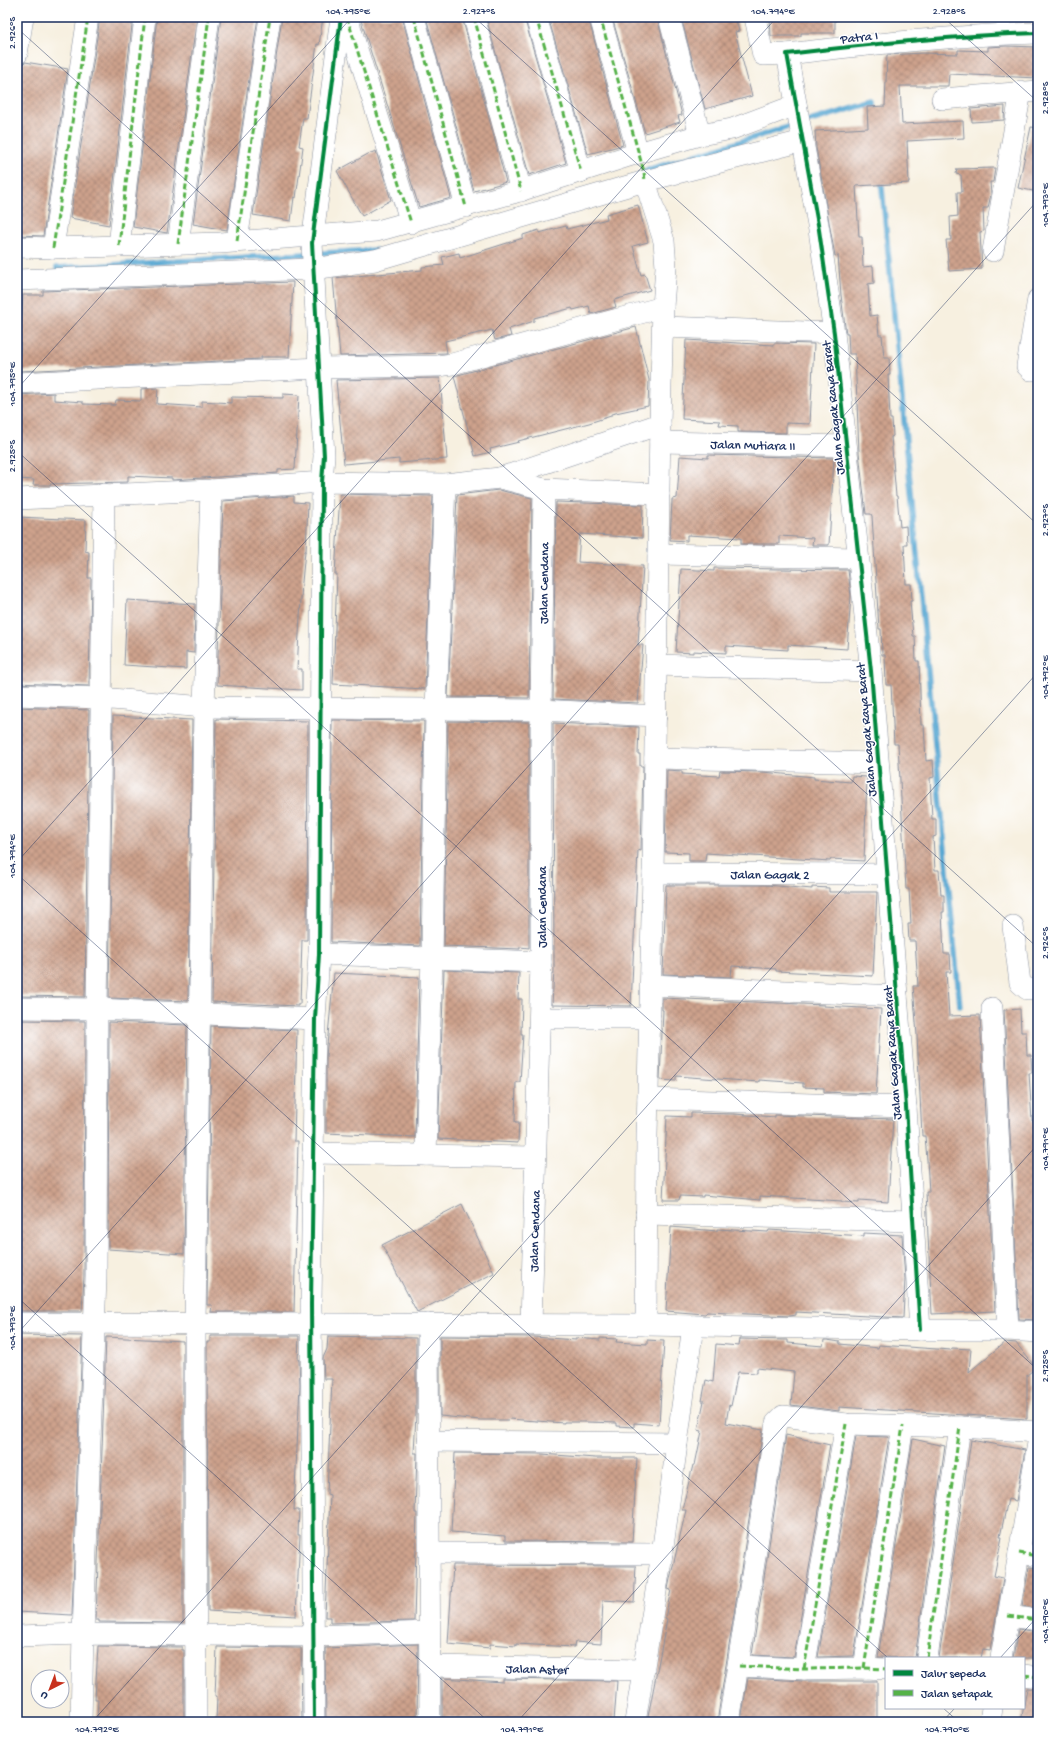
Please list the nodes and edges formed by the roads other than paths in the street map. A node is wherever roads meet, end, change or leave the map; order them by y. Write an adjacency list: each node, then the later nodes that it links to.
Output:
1 (23, 17): 15 (street)
2 (88, 17): 32 (street)
3 (145, 17): 30 (street)
4 (209, 17): 29 (street)
5 (270, 17): 28 (street)
6 (341, 17): 34 (street)
7 (347, 17): 27 (street)
8 (414, 17): 26 (street)
9 (474, 17): 25 (street)
10 (536, 17): 23 (street)
11 (600, 17): 22 (street)
12 (669, 17): 20 (street)
13 (755, 17): 16 (street, Patra I)
14 (1038, 32): 16 (street, Patra I)
15 (17, 54)
16 (787, 54): 19 (street)
17 (1030, 91): 18 (street); 33 (street)
18 (942, 99)
19 (797, 108): 20 (street); 21 (street, Jalan Gagak Raya Barat)
20 (700, 135): 22 (street)
21 (802, 136): 24 (street); 38 (street, Jalan Gagak Raya Barat)
22 (638, 153): 23 (street)
23 (581, 172): 25 (street)
24 (645, 181): 34 (street); 37 (street)
25 (521, 191): 26 (street)
26 (466, 206): 27 (street)
27 (411, 223): 34 (street)
28 (238, 241): 29 (street); 34 (street)
29 (178, 244): 30 (street)
30 (119, 246): 32 (street)
31 (17, 247): 32 (street)
32 (53, 248)
33 (993, 251)
34 (313, 252): 35 (street); 39 (street)
35 (17, 280)
36 (1038, 299): 40 (street)
37 (663, 317): 38 (street); 39 (street); 42 (street)
38 (834, 333): 43 (street, Jalan Gagak Raya Barat)
39 (320, 368): 41 (street); 45 (street)
40 (1038, 370)
41 (17, 383)
42 (660, 433): 43 (street, Jalan Mutiara II); 44 (street, Jalan Mutiara II); 50 (street)
43 (846, 446): 53 (street, Jalan Gagak Raya Barat)
44 (500, 478): 46 (street); 47 (street)
45 (322, 482): 46 (street); 48 (street); 60 (street)
46 (445, 484): 59 (street)
47 (544, 489): 50 (street); 61 (street, Jalan Cendana)
48 (211, 490): 49 (street); 58 (street)
49 (104, 494): 51 (street); 57 (street)
50 (659, 494): 52 (street)
51 (17, 499)
52 (658, 554): 53 (street); 54 (street)
53 (858, 558): 55 (street, Jalan Gagak Raya Barat)
54 (656, 665): 55 (street); 62 (street)
55 (871, 671): 64 (street, Jalan Gagak Raya Barat)
56 (17, 694): 57 (street)
57 (100, 698): 58 (street); 76 (street)
58 (204, 707): 60 (street); 77 (street)
59 (436, 708): 60 (street); 61 (street); 69 (street)
60 (320, 709): 68 (street)
61 (541, 710): 62 (street); 70 (street, Jalan Cendana)
62 (656, 716): 63 (street)
63 (655, 758): 64 (street); 65 (street)
64 (878, 763): 66 (street, Jalan Gagak Raya Barat)
65 (653, 873): 66 (street, Jalan Gagak 2); 71 (street)
66 (887, 874): 73 (street, Jalan Gagak Raya Barat)
67 (1014, 926): 72 (street)
68 (318, 954): 69 (street); 80 (street)
69 (432, 957): 70 (street); 84 (street)
70 (541, 962): 78 (street, Jalan Cendana)
71 (651, 985): 73 (street); 79 (street)
72 (1038, 989)
73 (897, 996): 82 (street, Jalan Gagak Raya Barat)
74 (17, 1008): 76 (street)
75 (992, 1008): 97 (street)
76 (97, 1009): 77 (street); 89 (street)
77 (200, 1013): 80 (street); 90 (street)
78 (540, 1018): 79 (street); 85 (street, Jalan Cendana)
79 (650, 1018): 81 (street)
80 (315, 1019): 83 (street)
81 (648, 1099): 82 (street); 86 (street)
82 (906, 1107): 87 (street, Jalan Gagak Raya Barat)
83 (313, 1153): 84 (street); 91 (street)
84 (426, 1155): 85 (street)
85 (535, 1157): 93 (street, Jalan Cendana)
86 (646, 1214): 87 (street); 94 (street)
87 (914, 1220): 96 (street, Jalan Gagak Raya Barat)
88 (17, 1322): 89 (street)
89 (95, 1323): 90 (street); 112 (street)
90 (195, 1323): 91 (street); 113 (street)
91 (311, 1324): 92 (street); 115 (street)
92 (428, 1324): 93 (street); 103 (street)
93 (531, 1324): 94 (street)
94 (646, 1325): 95 (street)
95 (693, 1326): 96 (street); 104 (street)
96 (920, 1330): 97 (street)
97 (1008, 1330): 98 (street)
98 (1038, 1332)
99 (846, 1424): 100 (street); 119 (street); 121 (street)
100 (903, 1426): 101 (street); 120 (street)
101 (960, 1427): 102 (street); 116 (street)
102 (1038, 1432)
103 (428, 1441): 104 (street); 106 (street)
104 (677, 1443): 107 (street)
105 (1038, 1443): 108 (street)
106 (429, 1553): 107 (street); 111 (street)
107 (662, 1554): 123 (street)
108 (1028, 1554): 109 (street)
109 (1008, 1616): 110 (street); 117 (street)
110 (1038, 1620)
111 (429, 1632): 115 (street); 118 (street)
112 (83, 1634): 113 (street); 114 (street); 127 (street)
113 (195, 1635): 115 (street); 128 (street)
114 (17, 1636)
115 (313, 1636): 129 (street)
116 (927, 1657)
117 (1001, 1657)
118 (430, 1666): 123 (street, Jalan Aster); 130 (street)
119 (739, 1666): 121 (street); 132 (street)
120 (864, 1668): 121 (street); 122 (street)
121 (804, 1669)
122 (885, 1669)
123 (644, 1670): 131 (street)
124 (1025, 1675): 125 (street)
125 (1038, 1677)
126 (992, 1709): 133 (street)
127 (81, 1722)
128 (196, 1722)
129 (314, 1722)
130 (430, 1722)
131 (635, 1722)
132 (729, 1722)
133 (990, 1722)

